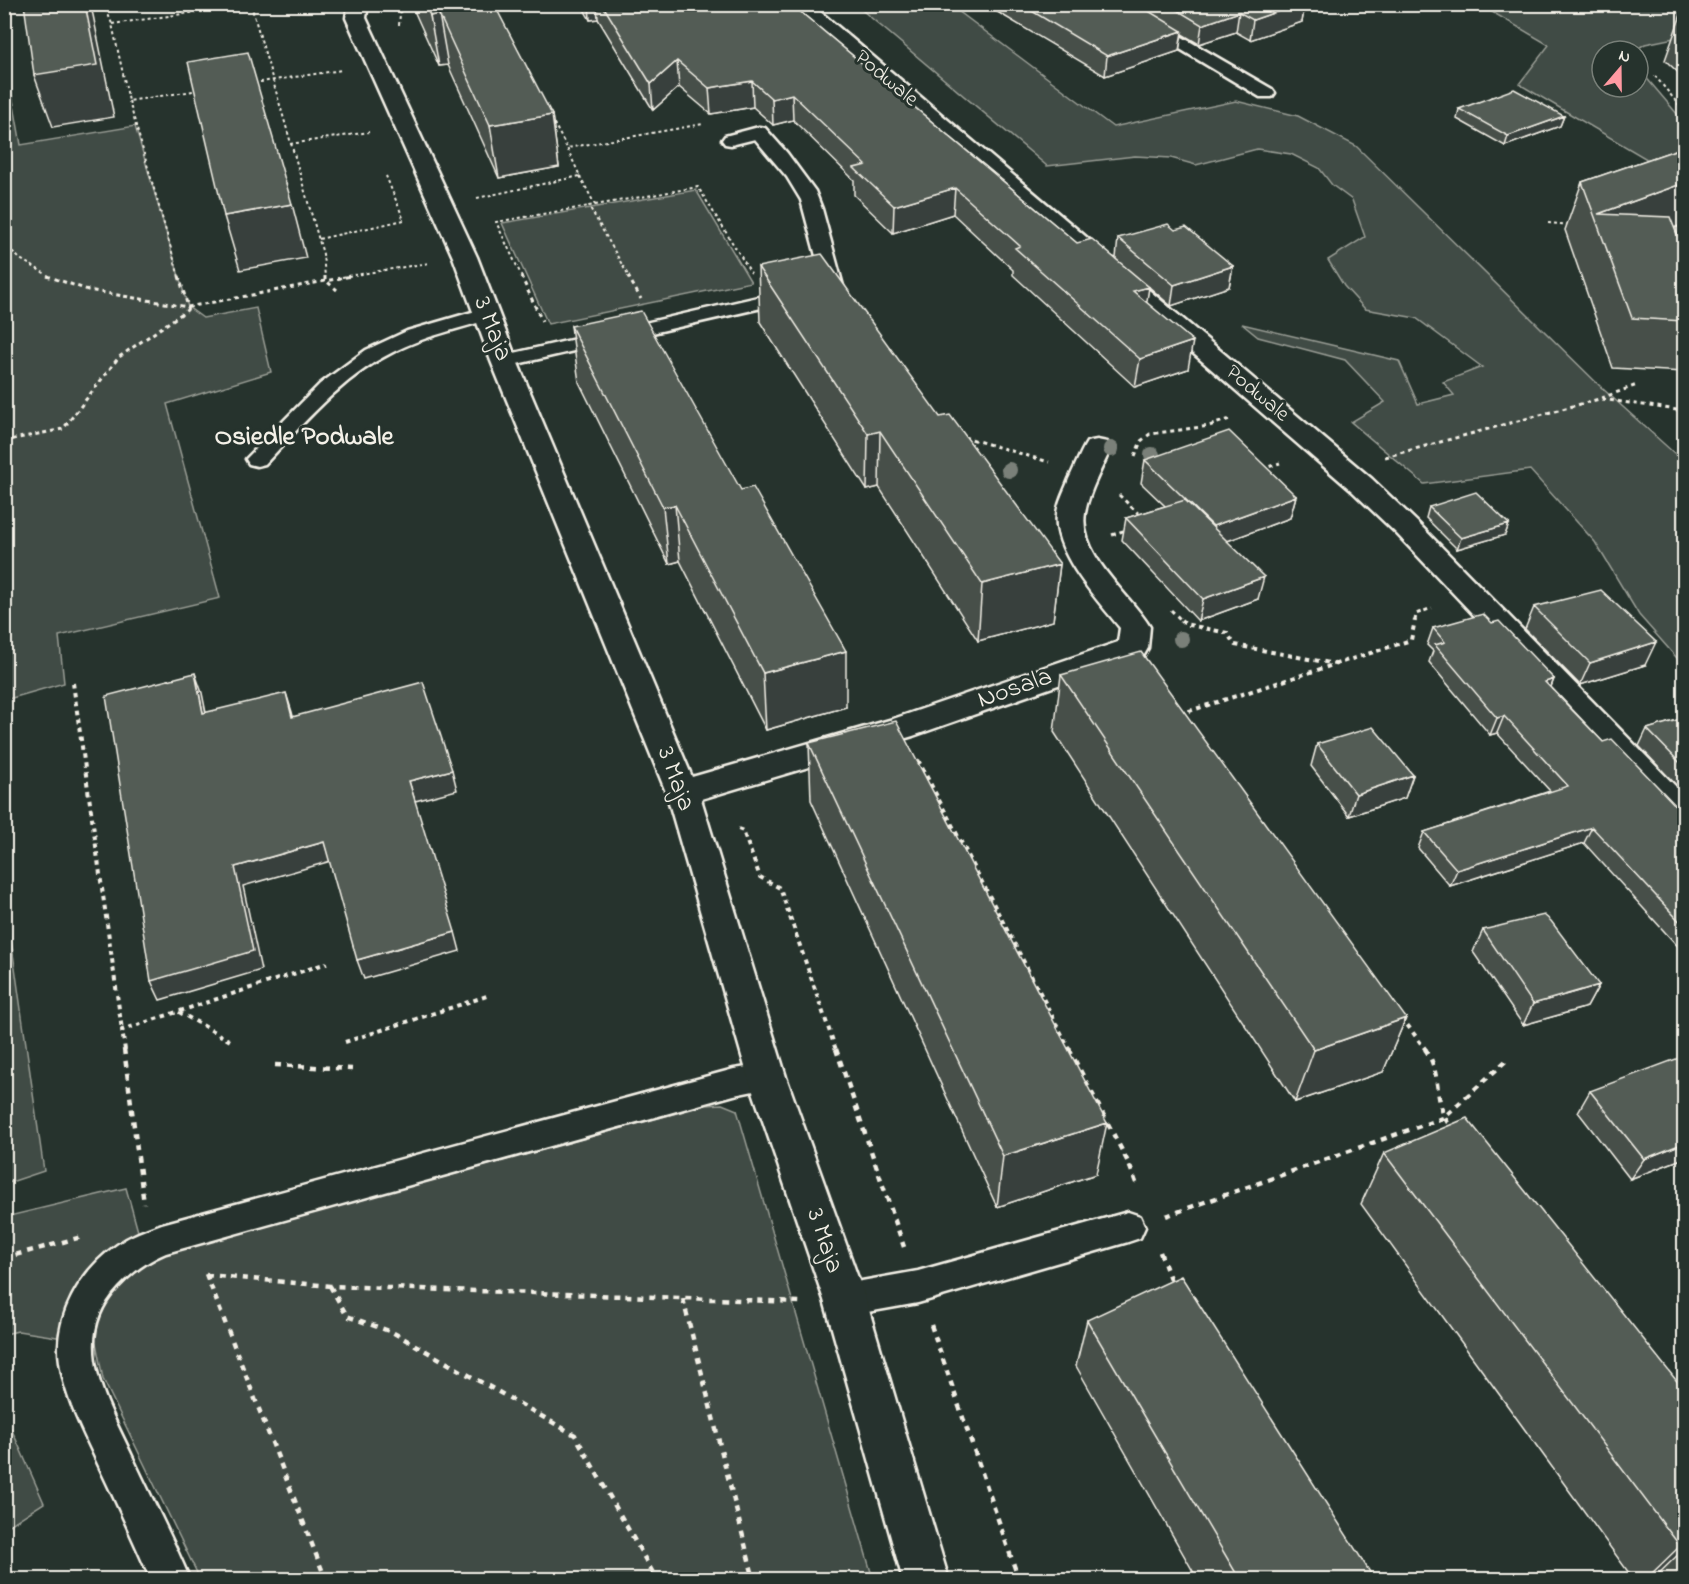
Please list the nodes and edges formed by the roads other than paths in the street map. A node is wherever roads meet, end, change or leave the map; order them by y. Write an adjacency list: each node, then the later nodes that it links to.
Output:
1 (358, 4): 6 (street, 3 Maja)
2 (799, 4): 11 (street, Podwale)
3 (1113, 4): 4 (lane)
4 (1266, 93)
5 (731, 140): 7 (lane)
6 (486, 314): 7 (street, 3 Maja); 8 (lane)
7 (504, 361): 10 (street, 3 Maja)
8 (257, 459)
9 (1092, 460): 10 (street, Nosala)
10 (682, 792): 12 (street, 3 Maja)
11 (1684, 815)
12 (767, 1077): 14 (street, 3 Maja); 15 (lane)
13 (1142, 1234): 14 (lane)
14 (845, 1300): 16 (street, 3 Maja)
15 (171, 1580)
16 (926, 1580)

